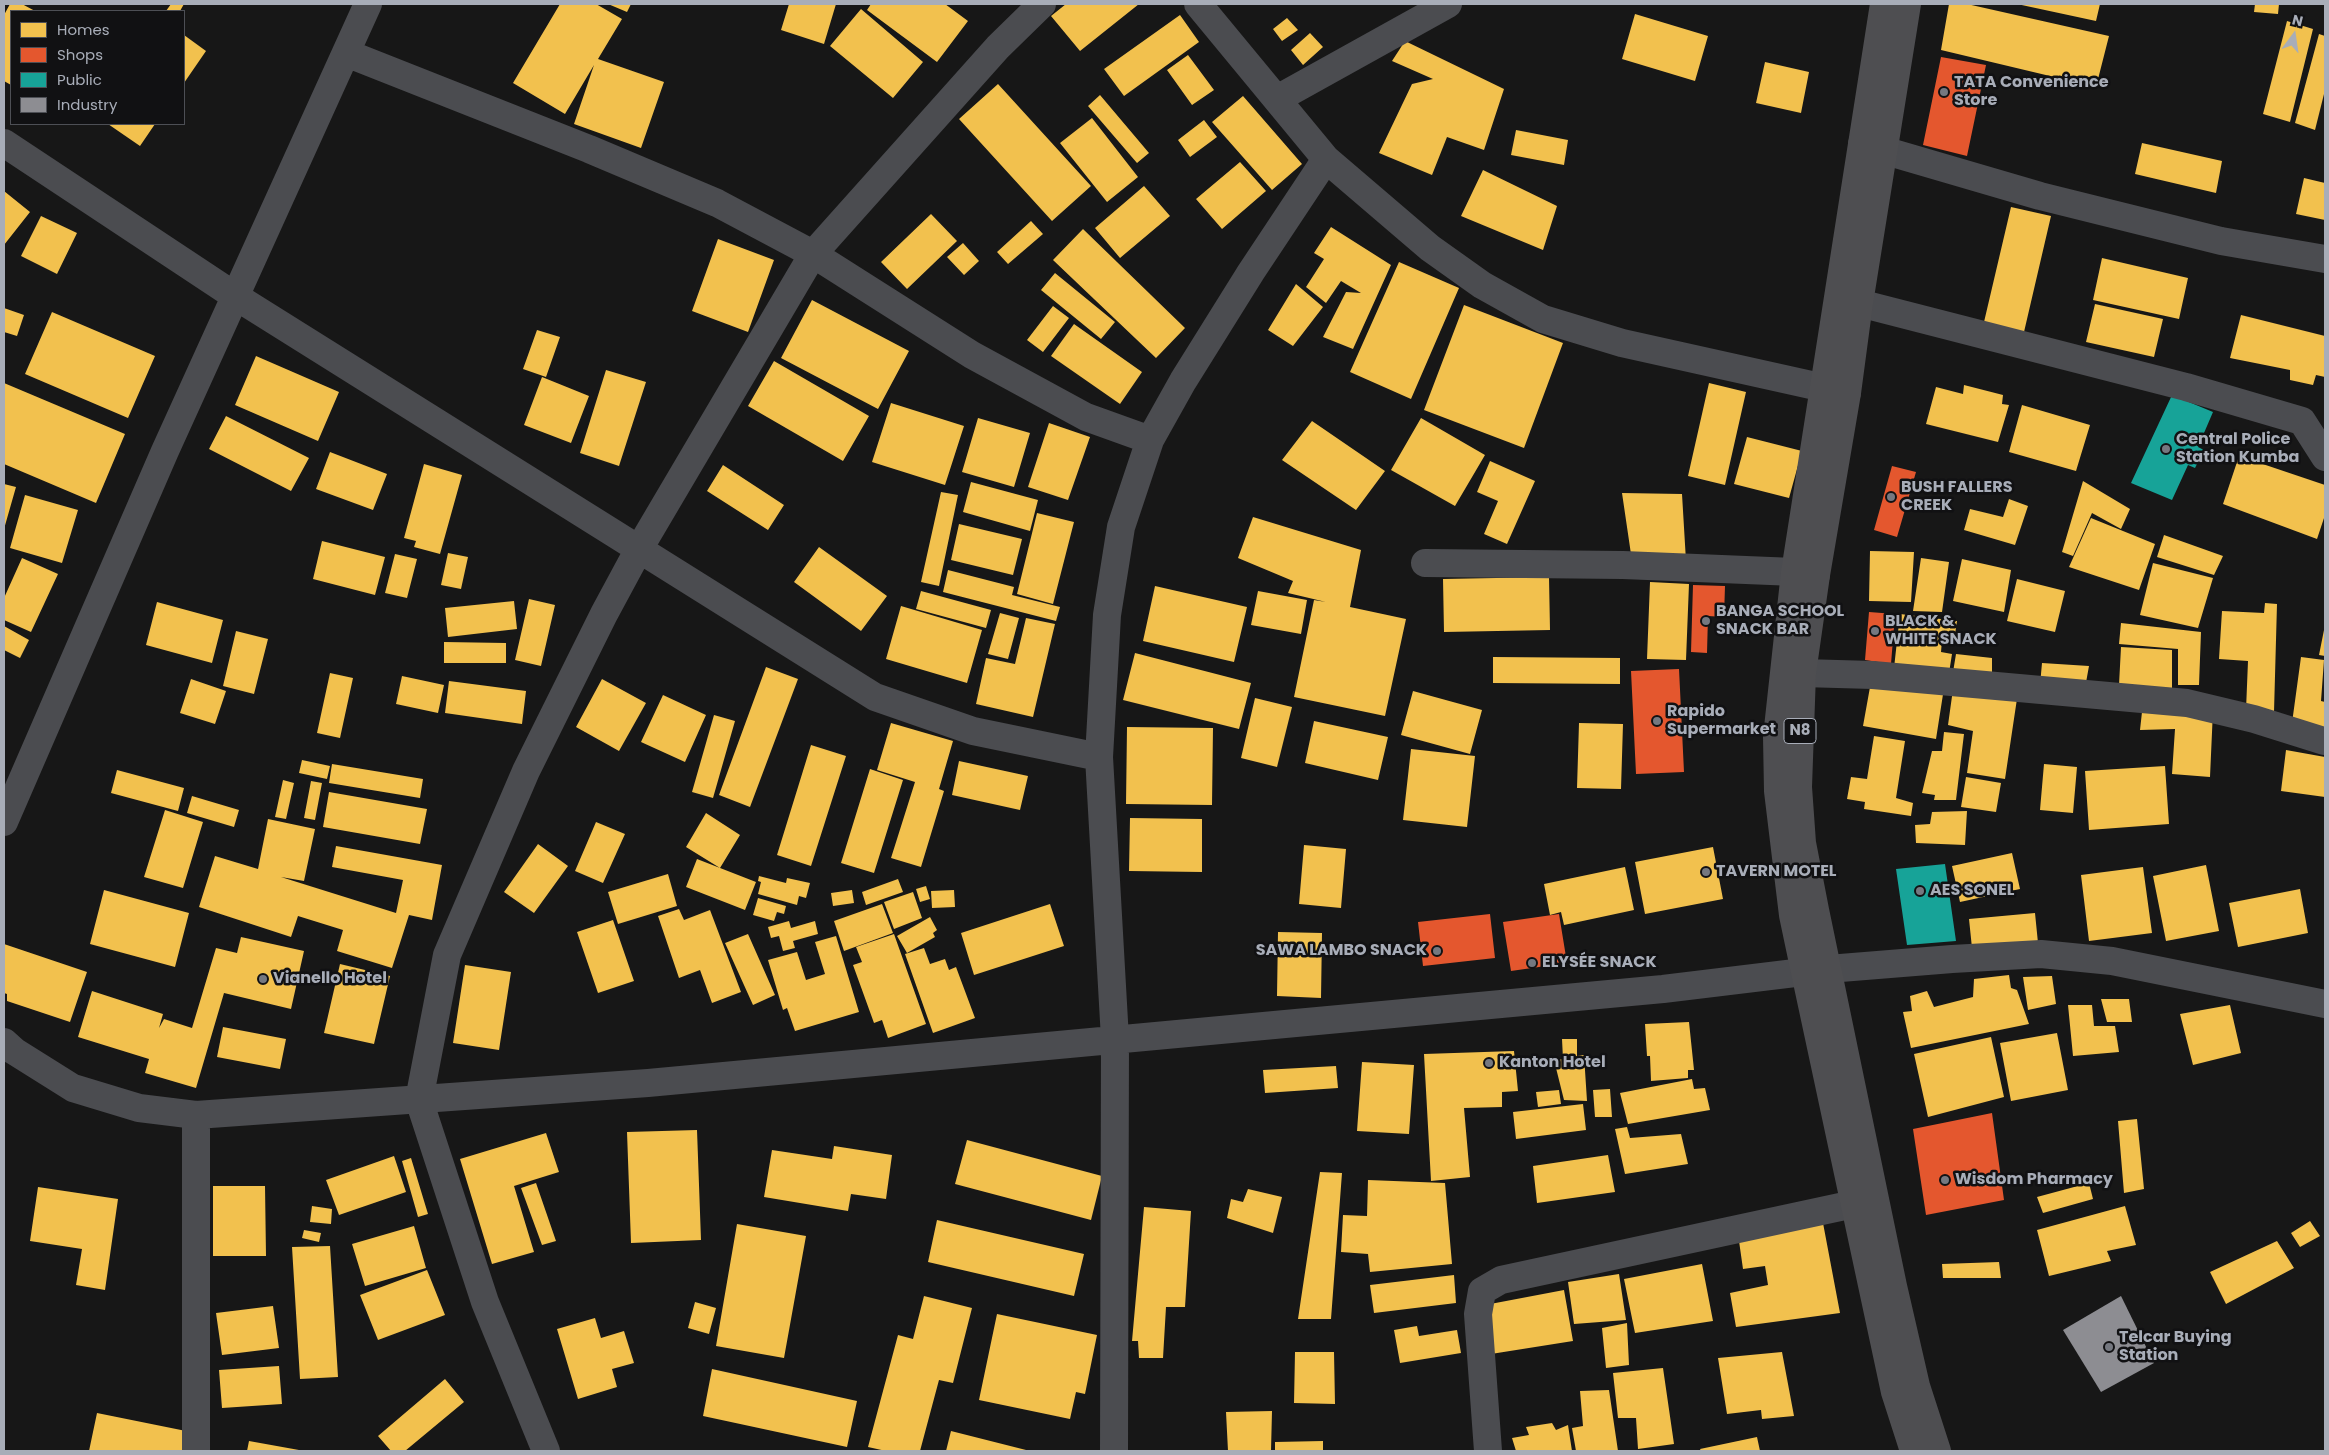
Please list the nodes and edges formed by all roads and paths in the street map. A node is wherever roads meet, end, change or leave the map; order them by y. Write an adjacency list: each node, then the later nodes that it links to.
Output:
1 (368, 4): 7 (street)
2 (1042, 4): 12 (street)
3 (1198, 4): 8 (street)
4 (1448, 4): 8 (street)
5 (1884, 4): 10 (highway, N8)
6 (1908, 4): 10 (highway, N8)
7 (346, 53): 12 (street); 14 (street)
8 (1277, 99): 11 (street)
9 (4, 142): 14 (street)
10 (1873, 146): 13 (street); 15 (highway, N8); 16 (highway, N8)
11 (1326, 159): 16 (street); 17 (street)
12 (813, 254): 17 (street); 19 (street)
13 (2325, 259)
14 (236, 296): 19 (street); 25 (street)
15 (1859, 303): 16 (highway, N8); 18 (street)
16 (1836, 391): 21 (highway, N8)
17 (1150, 440): 24 (street)
18 (2325, 457)
19 (640, 548): 24 (street); 30 (street)
20 (1424, 563): 21 (street)
21 (1805, 573): 22 (highway, N8); 26 (highway, N8)
22 (1802, 673): 23 (street); 26 (highway, N8)
23 (2324, 741)
24 (1099, 758): 28 (street)
25 (4, 822)
26 (1817, 971): 27 (street); 28 (street); 32 (highway, N8); 38 (highway, N8)
27 (2325, 1004)
28 (1115, 1039): 30 (street); 35 (street)
29 (4, 1042): 31 (street)
30 (419, 1100): 31 (street); 34 (street)
31 (196, 1115): 33 (street)
32 (1854, 1204): 36 (street); 37 (highway, N8)
33 (196, 1451)
34 (546, 1451)
35 (1114, 1451)
36 (1488, 1451)
37 (1914, 1451)
38 (1937, 1451)

